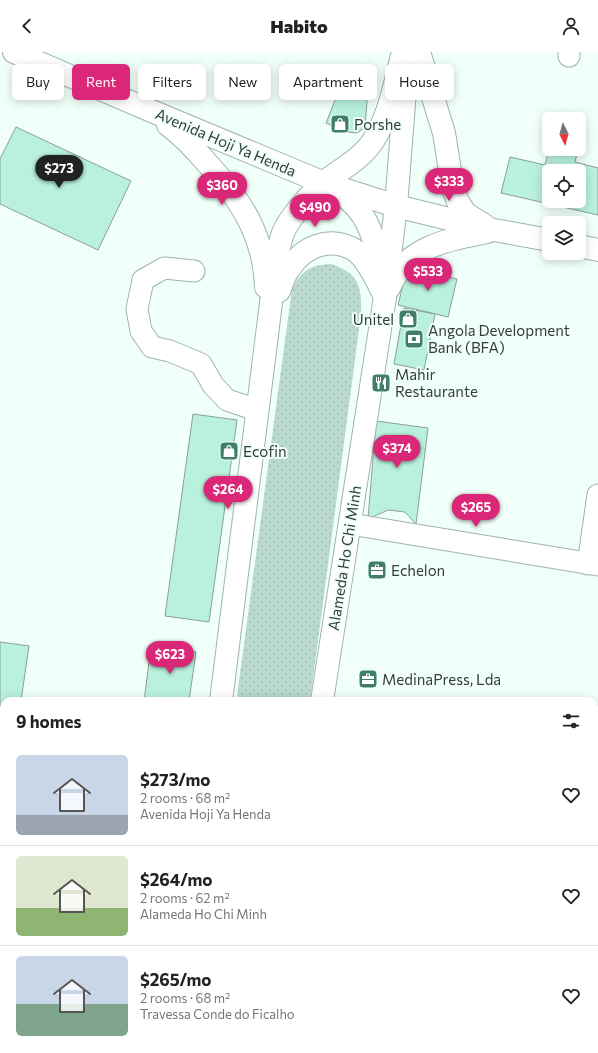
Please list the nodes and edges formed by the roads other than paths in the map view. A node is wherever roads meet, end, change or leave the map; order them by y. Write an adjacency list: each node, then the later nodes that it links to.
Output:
1 (14, 52): 5 (main road, Avenida Hoji Ya Henda)
2 (403, 52): 6 (main road)
3 (408, 52): 7 (main road)
4 (419, 52): 8 (main road)
5 (142, 107): 6 (main road, Avenida Hoji Ya Henda); 14 (main road)
6 (324, 183): 7 (main road, Avenida Hoji Ya Henda); 13 (main road); 14 (main road)
7 (396, 206): 8 (main road, Avenida Hoji Ya Henda); 13 (main road)
8 (494, 230): 9 (main road, Avenida Hoji Ya Henda); 13 (main road)
9 (542, 239)
10 (586, 247): 11 (main road)
11 (598, 250)
12 (194, 271): 15 (street)
13 (385, 297): 14 (main road); 17 (main road, Alameda Ho Chi Minh)
14 (268, 324): 15 (main road)
15 (257, 410): 19 (main road)
16 (598, 495): 18 (street)
17 (350, 524): 18 (street); 20 (main road, Alameda Ho Chi Minh)
18 (593, 564)
19 (222, 697)
20 (323, 697)

